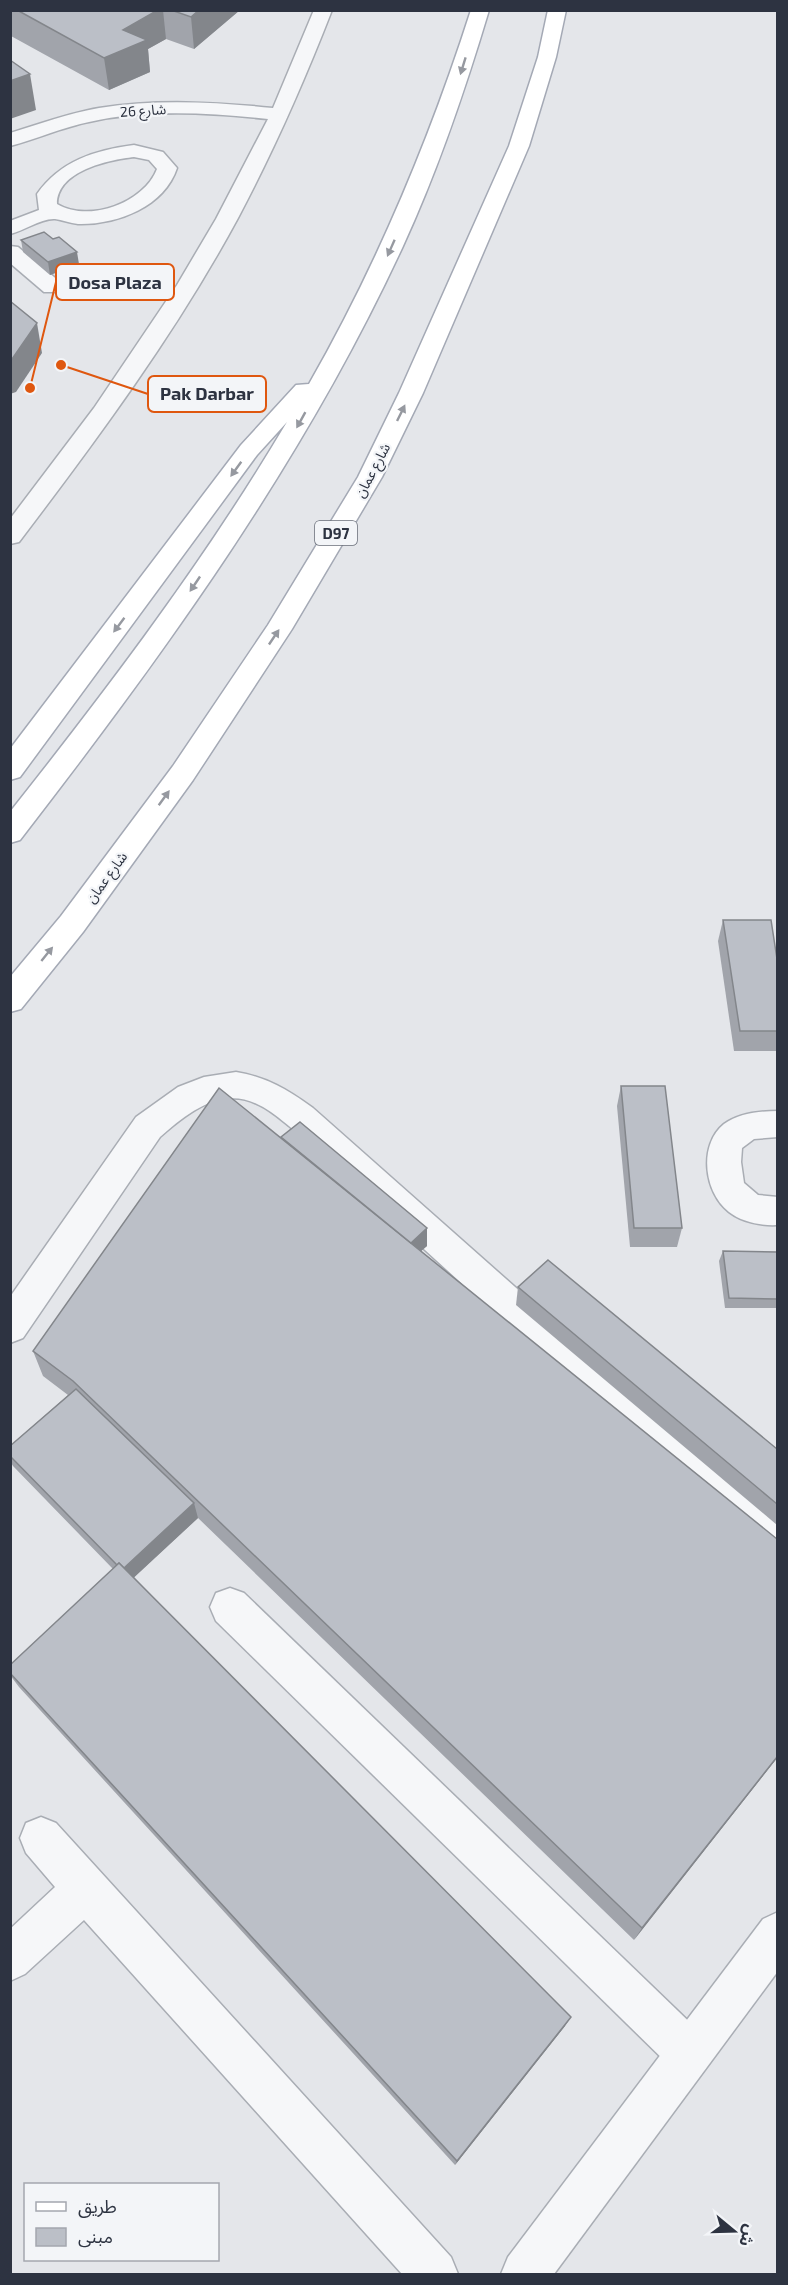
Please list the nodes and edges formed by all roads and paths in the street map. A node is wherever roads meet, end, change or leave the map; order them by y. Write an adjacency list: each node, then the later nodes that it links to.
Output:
1 (323, 10): 4 (street)
2 (480, 10): 10 (main road, one-way to 10)
3 (557, 10): 14 (main road, شارع عمان / D97, one-way to 3)
4 (279, 114): 5 (street, شارع 26); 11 (street)
5 (10, 140)
6 (52, 212): 6 (street); 7 (street)
7 (10, 228)
8 (10, 252): 9 (street)
9 (52, 287)
10 (332, 364): 12 (main road, one-way to 12); 13 (main road, one-way to 13)
11 (10, 536)
12 (10, 770)
13 (10, 833)
14 (10, 1000)
15 (777, 1124): 16 (street)
16 (777, 1211)
17 (10, 1327): 18 (street)
18 (777, 1546)
19 (230, 1607): 24 (street)
20 (41, 1838): 21 (street)
21 (85, 1889): 23 (street); 25 (street)
22 (777, 1935): 24 (street)
23 (10, 1959)
24 (689, 2053): 26 (street)
25 (434, 2274)
26 (525, 2274)

